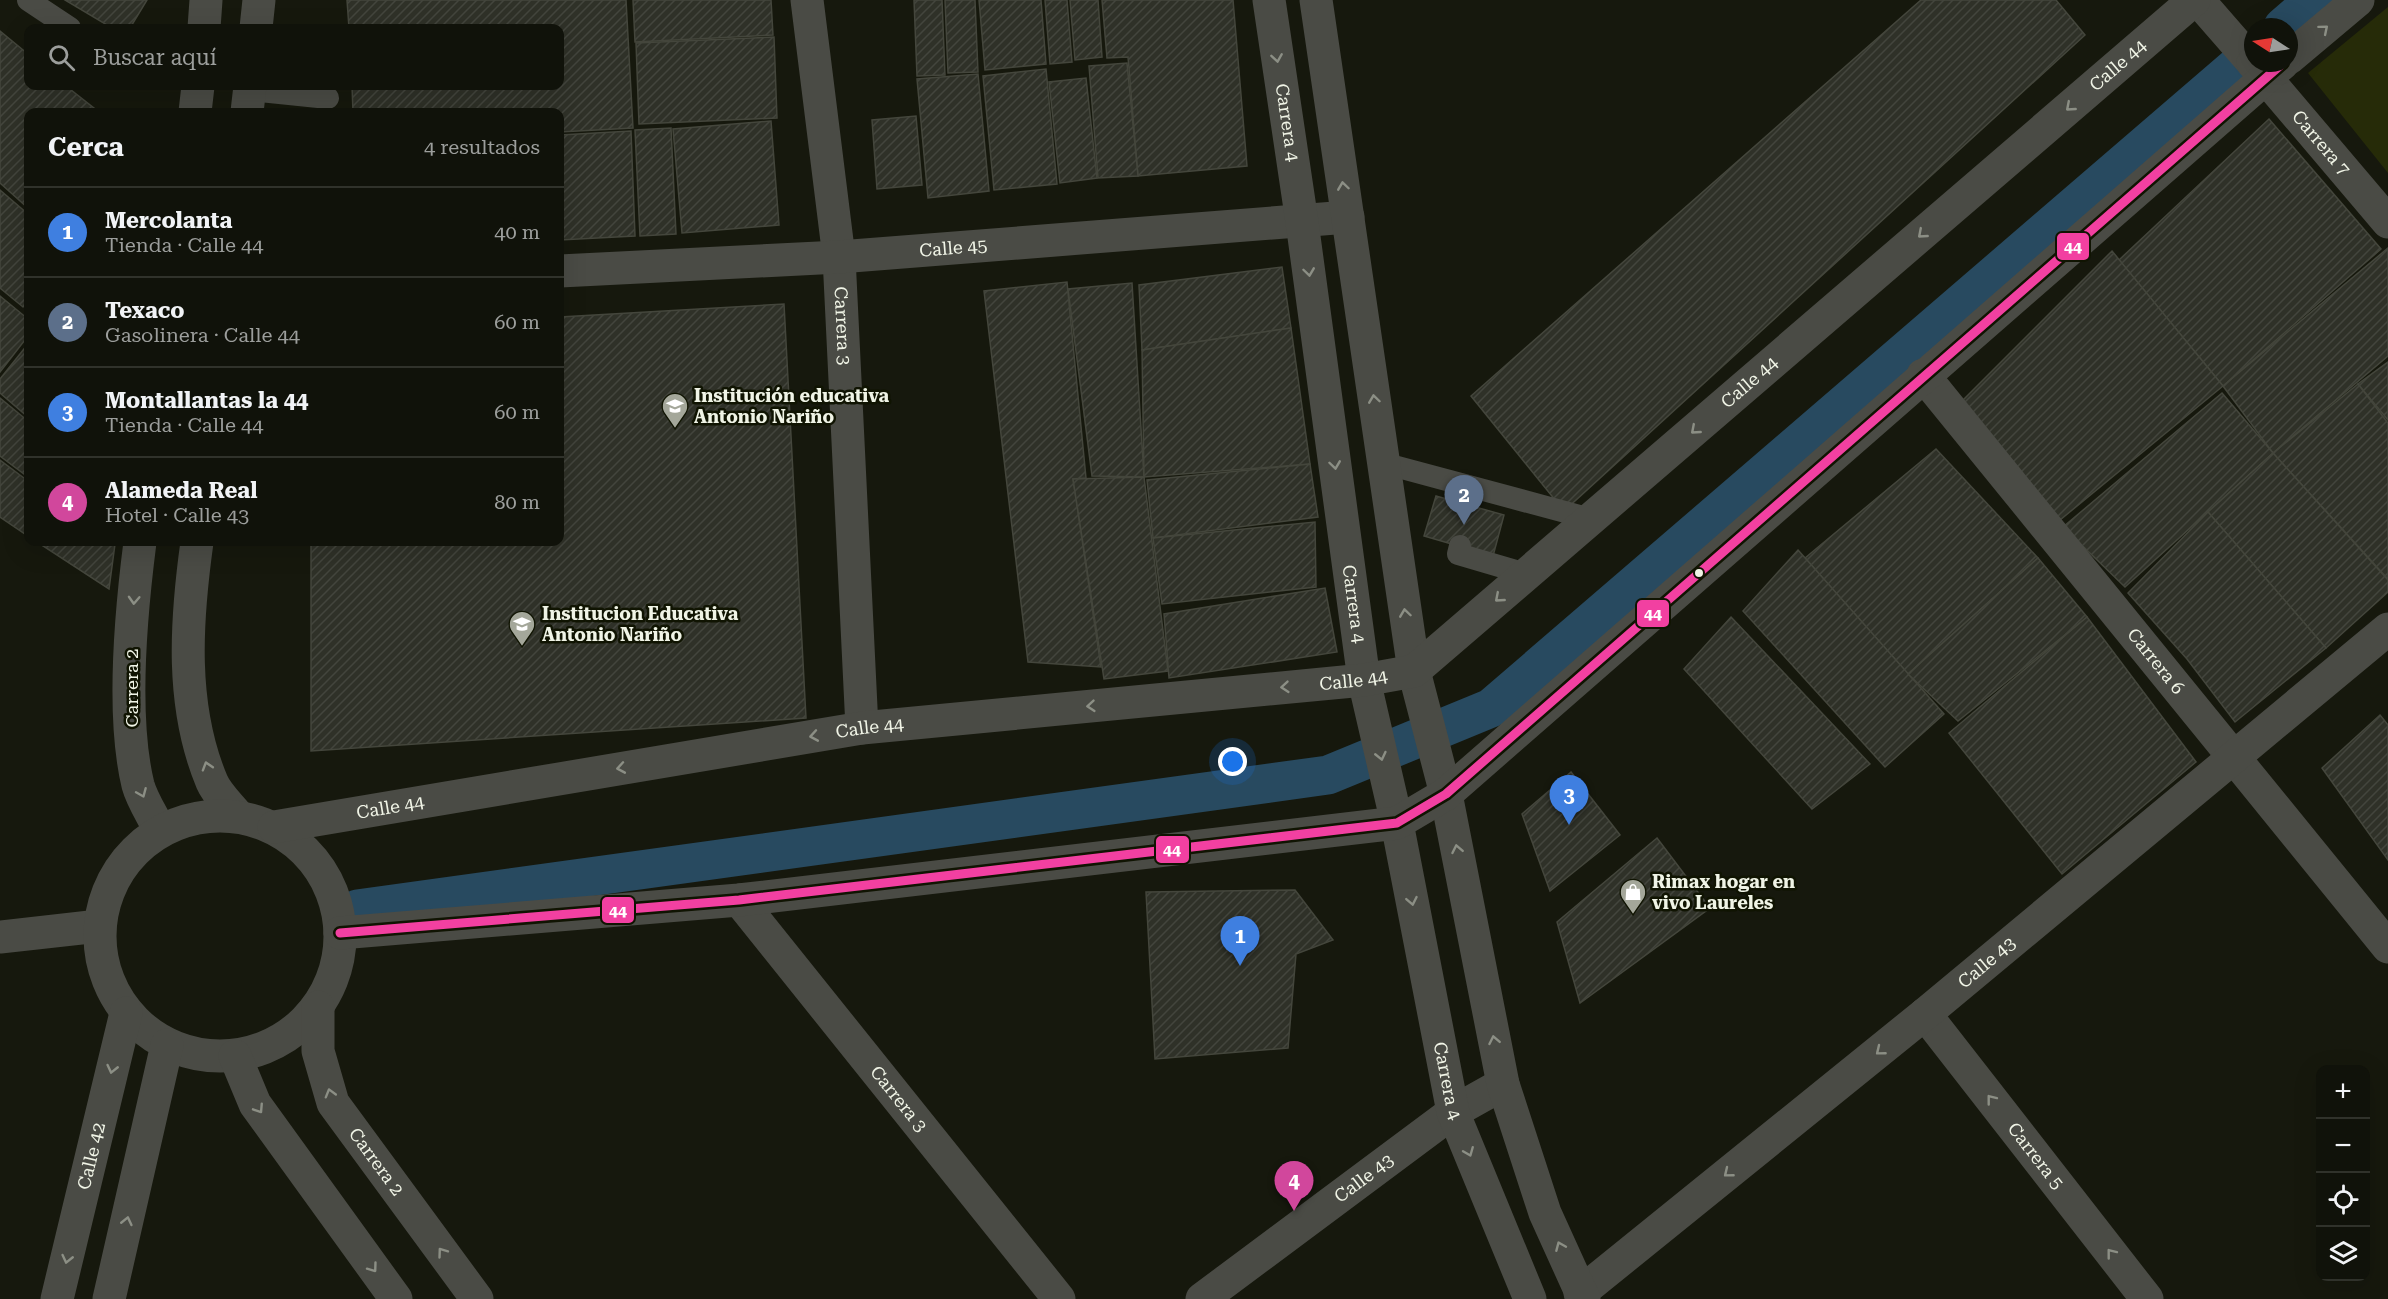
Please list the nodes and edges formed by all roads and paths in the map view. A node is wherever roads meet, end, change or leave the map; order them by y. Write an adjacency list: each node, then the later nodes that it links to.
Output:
1 (28, 0): 9 (lane)
2 (206, 0): 10 (street)
3 (259, 0): 11 (street)
4 (807, 0): 23 (street, Carrera 3)
5 (1269, 0): 21 (street, Carrera 4, one-way to 21)
6 (1316, 0): 20 (street, one-way to 6)
7 (2358, 0): 12 (street, one-way to 7)
8 (2202, 6): 13 (street, Carrera 7); 27 (street, Calle 44, one-way to 27)
9 (64, 24)
10 (204, 24)
11 (256, 24)
12 (2298, 42)
13 (2244, 45)
14 (2258, 72): 25 (street)
15 (2271, 72): 22 (street, Carrera 7)
16 (198, 90): 19 (street)
17 (249, 96): 18 (lane)
18 (328, 98)
19 (195, 108)
20 (1348, 217): 21 (street, Calle 45); 26 (street, one-way to 20)
21 (1302, 222): 23 (street, Calle 45); 33 (street, Carrera 4, one-way to 33)
22 (2388, 222)
23 (839, 257): 24 (street, Calle 45); 35 (street, Carrera 3)
24 (564, 271)
25 (1923, 375): 36 (street, Carrera 6); 37 (street)
26 (1383, 463): 27 (lane); 34 (street, one-way to 26)
27 (1591, 519): 31 (street, Calle 44)
28 (140, 546): 41 (street, Carrera 2, one-way to 41)
29 (197, 546): 39 (street, one-way to 29)
30 (1460, 546): 31 (lane)
31 (1526, 574): 34 (street, Calle 44, one-way to 34)
32 (2388, 629): 36 (street, Calle 43)
33 (1364, 680): 34 (street, Calle 44); 35 (street, Calle 44, one-way to 35); 38 (street, Carrera 4, one-way to 38)
34 (1417, 683): 37 (street)
35 (862, 728): 40 (street, Calle 44, one-way to 40)
36 (2233, 759): 46 (street, Carrera 6); 49 (street, Calle 43)
37 (1446, 794): 38 (street); 52 (street, one-way to 37)
38 (1394, 809): 42 (street); 53 (street, Carrera 4, one-way to 53)
39 (237, 815): 40 (street); 41 (street)
40 (274, 827): 44 (street)
41 (160, 831): 43 (street)
42 (739, 900): 44 (street); 59 (street, Carrera 3)
43 (99, 926): 45 (street); 48 (street)
44 (340, 933): 47 (street)
45 (0, 937)
46 (2388, 947)
47 (318, 1006): 51 (street); 58 (street, Carrera 2, one-way to 47)
48 (126, 1012): 50 (street); 55 (street, Calle 42, one-way to 55)
49 (1925, 1014): 54 (street, Calle 43, one-way to 54); 62 (street, Carrera 5, one-way to 49)
50 (166, 1046): 51 (street); 56 (street, one-way to 50)
51 (235, 1056): 57 (street, one-way to 57)
52 (1503, 1084): 53 (street, Calle 43); 54 (street, one-way to 52)
53 (1453, 1112): 60 (street, Calle 43); 61 (street, Carrera 4, one-way to 61)
54 (1582, 1296)
55 (57, 1299)
56 (109, 1299)
57 (396, 1299)
58 (477, 1299)
59 (1059, 1299)
60 (1202, 1299)
61 (1530, 1299)
62 (2146, 1299)

